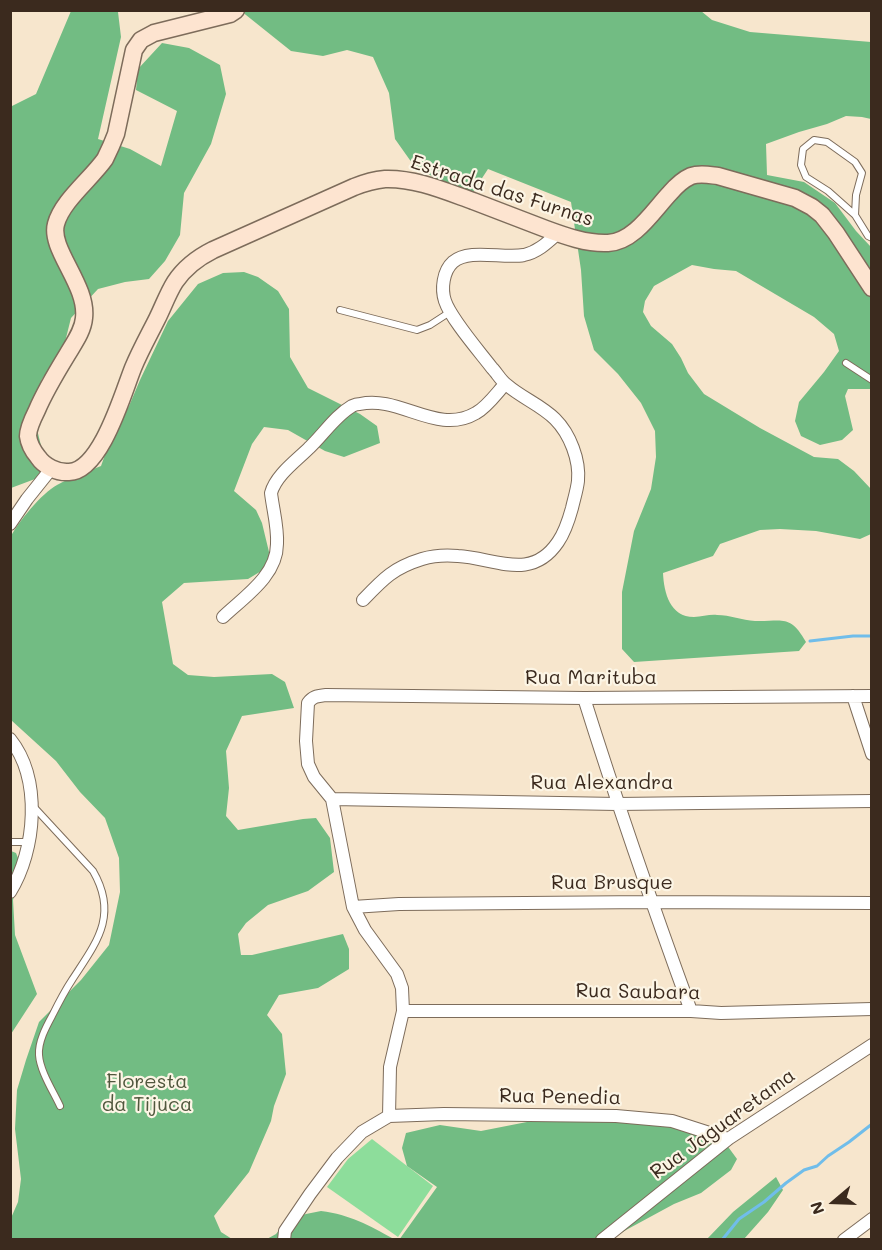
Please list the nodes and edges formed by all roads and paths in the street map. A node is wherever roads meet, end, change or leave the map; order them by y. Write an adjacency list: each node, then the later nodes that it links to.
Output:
1 (236, 10): 11 (main road)
2 (855, 215): 2 (lane); 4 (lane)
3 (558, 233): 5 (main road, Estrada das Furnas); 7 (street); 11 (main road, Estrada das Furnas)
4 (872, 238)
5 (872, 288)
6 (340, 310): 7 (lane)
7 (450, 312): 10 (street)
8 (846, 363): 9 (lane)
9 (872, 380)
10 (506, 384): 13 (street); 14 (street)
11 (51, 469): 12 (street)
12 (10, 524)
13 (363, 600)
14 (224, 617)
15 (853, 696): 16 (street, Rua Marituba); 17 (street, Rua Marituba); 19 (street)
16 (872, 696)
17 (584, 698): 20 (street, Rua Marituba); 23 (street)
18 (10, 739): 22 (street)
19 (872, 754)
20 (332, 799): 23 (street, Rua Alexandra); 29 (street)
21 (872, 801): 23 (street, Rua Alexandra)
22 (32, 804): 25 (street); 34 (lane)
23 (617, 804): 27 (street)
24 (10, 842): 25 (lane)
25 (30, 842): 26 (street)
26 (10, 892)
27 (651, 902): 28 (street, Rua Brusque); 29 (street, Rua Brusque); 32 (street)
28 (872, 903)
29 (353, 907): 31 (street)
30 (872, 1009): 32 (street, Rua Saubara)
31 (404, 1011): 32 (street, Rua Saubara); 35 (street)
32 (692, 1011)
33 (872, 1045): 36 (street, Rua Jaguaretama)
34 (60, 1106)
35 (389, 1116): 36 (street, Rua Penedia); 38 (street)
36 (728, 1139): 39 (street, Rua Jaguaretama)
37 (872, 1219): 40 (street)
38 (284, 1239)
39 (602, 1239)
40 (844, 1239)

